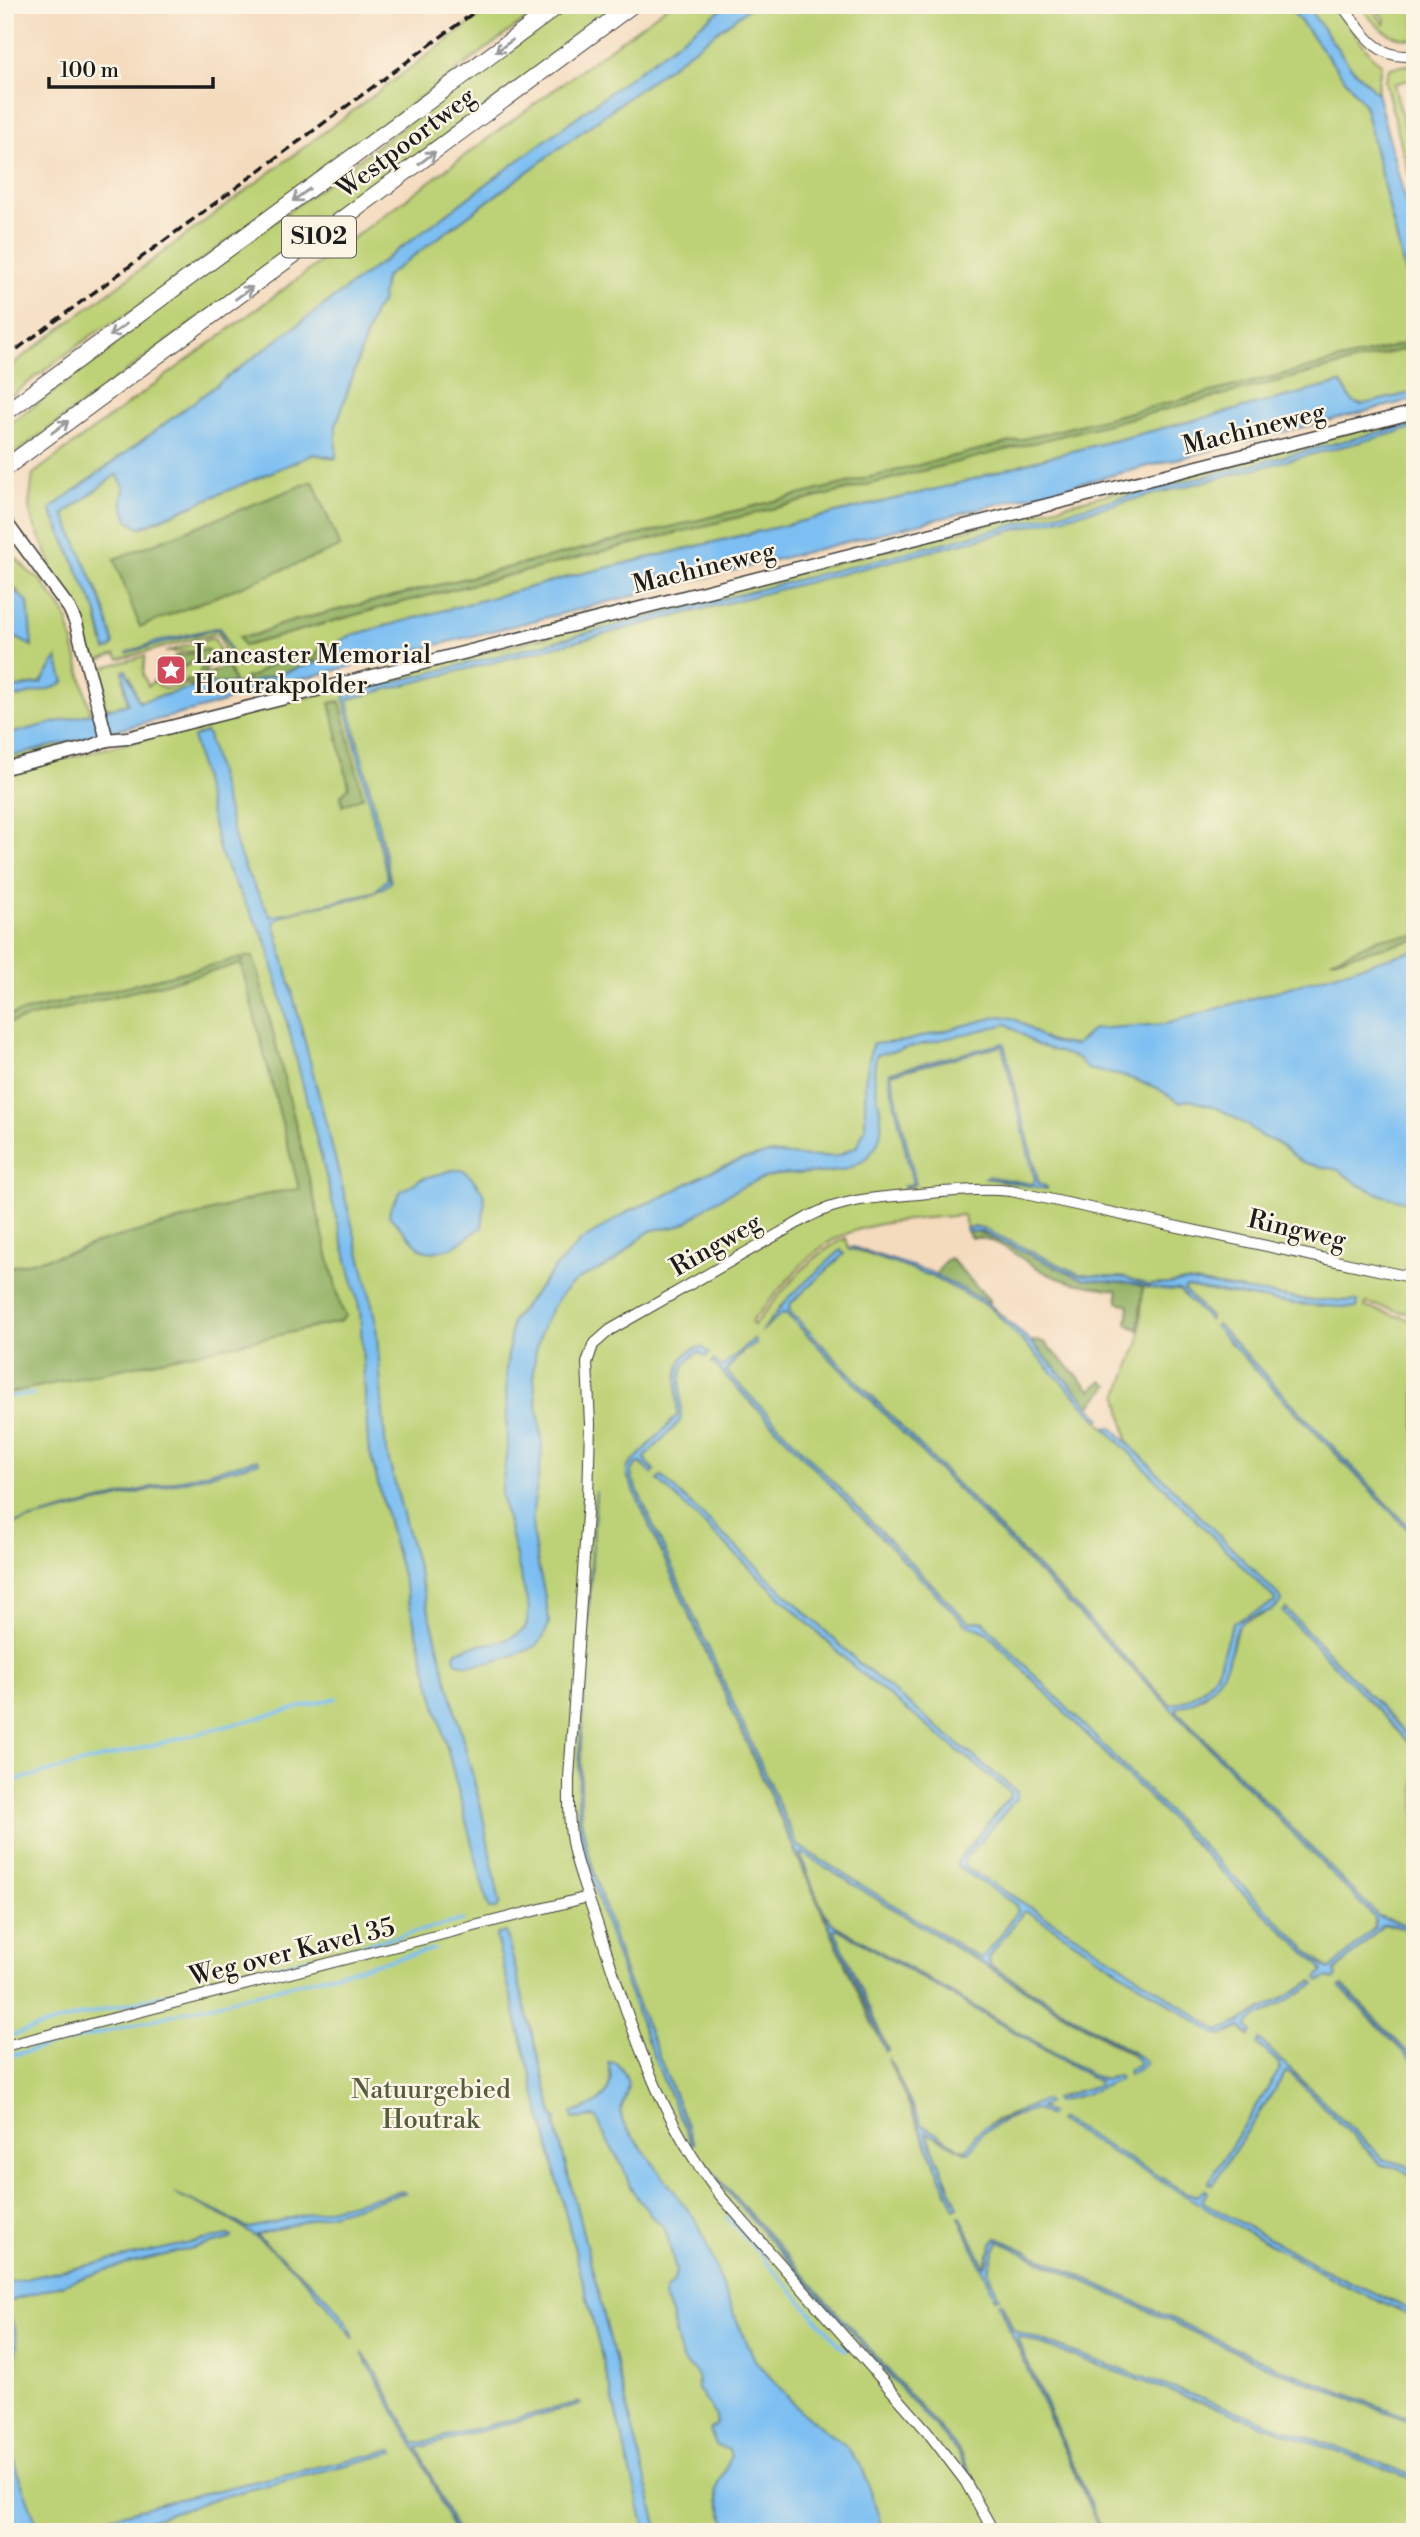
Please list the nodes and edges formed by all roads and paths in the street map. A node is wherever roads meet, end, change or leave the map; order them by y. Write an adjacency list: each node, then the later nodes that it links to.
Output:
1 (559, 5): 6 (main road, Westpoortweg / S102, one-way to 6)
2 (632, 5): 7 (main road, Westpoortweg / S102, one-way to 2)
3 (1342, 5): 4 (street)
4 (1415, 55)
5 (1415, 412): 9 (street, Machineweg)
6 (5, 413)
7 (5, 468)
8 (5, 521): 9 (street)
9 (106, 736): 10 (street, Machineweg)
10 (5, 768)
11 (1415, 1278): 12 (street, Ringweg)
12 (588, 1897): 13 (street, Weg over Kavel 35); 14 (street, Ringweg)
13 (5, 2046)
14 (994, 2532)

